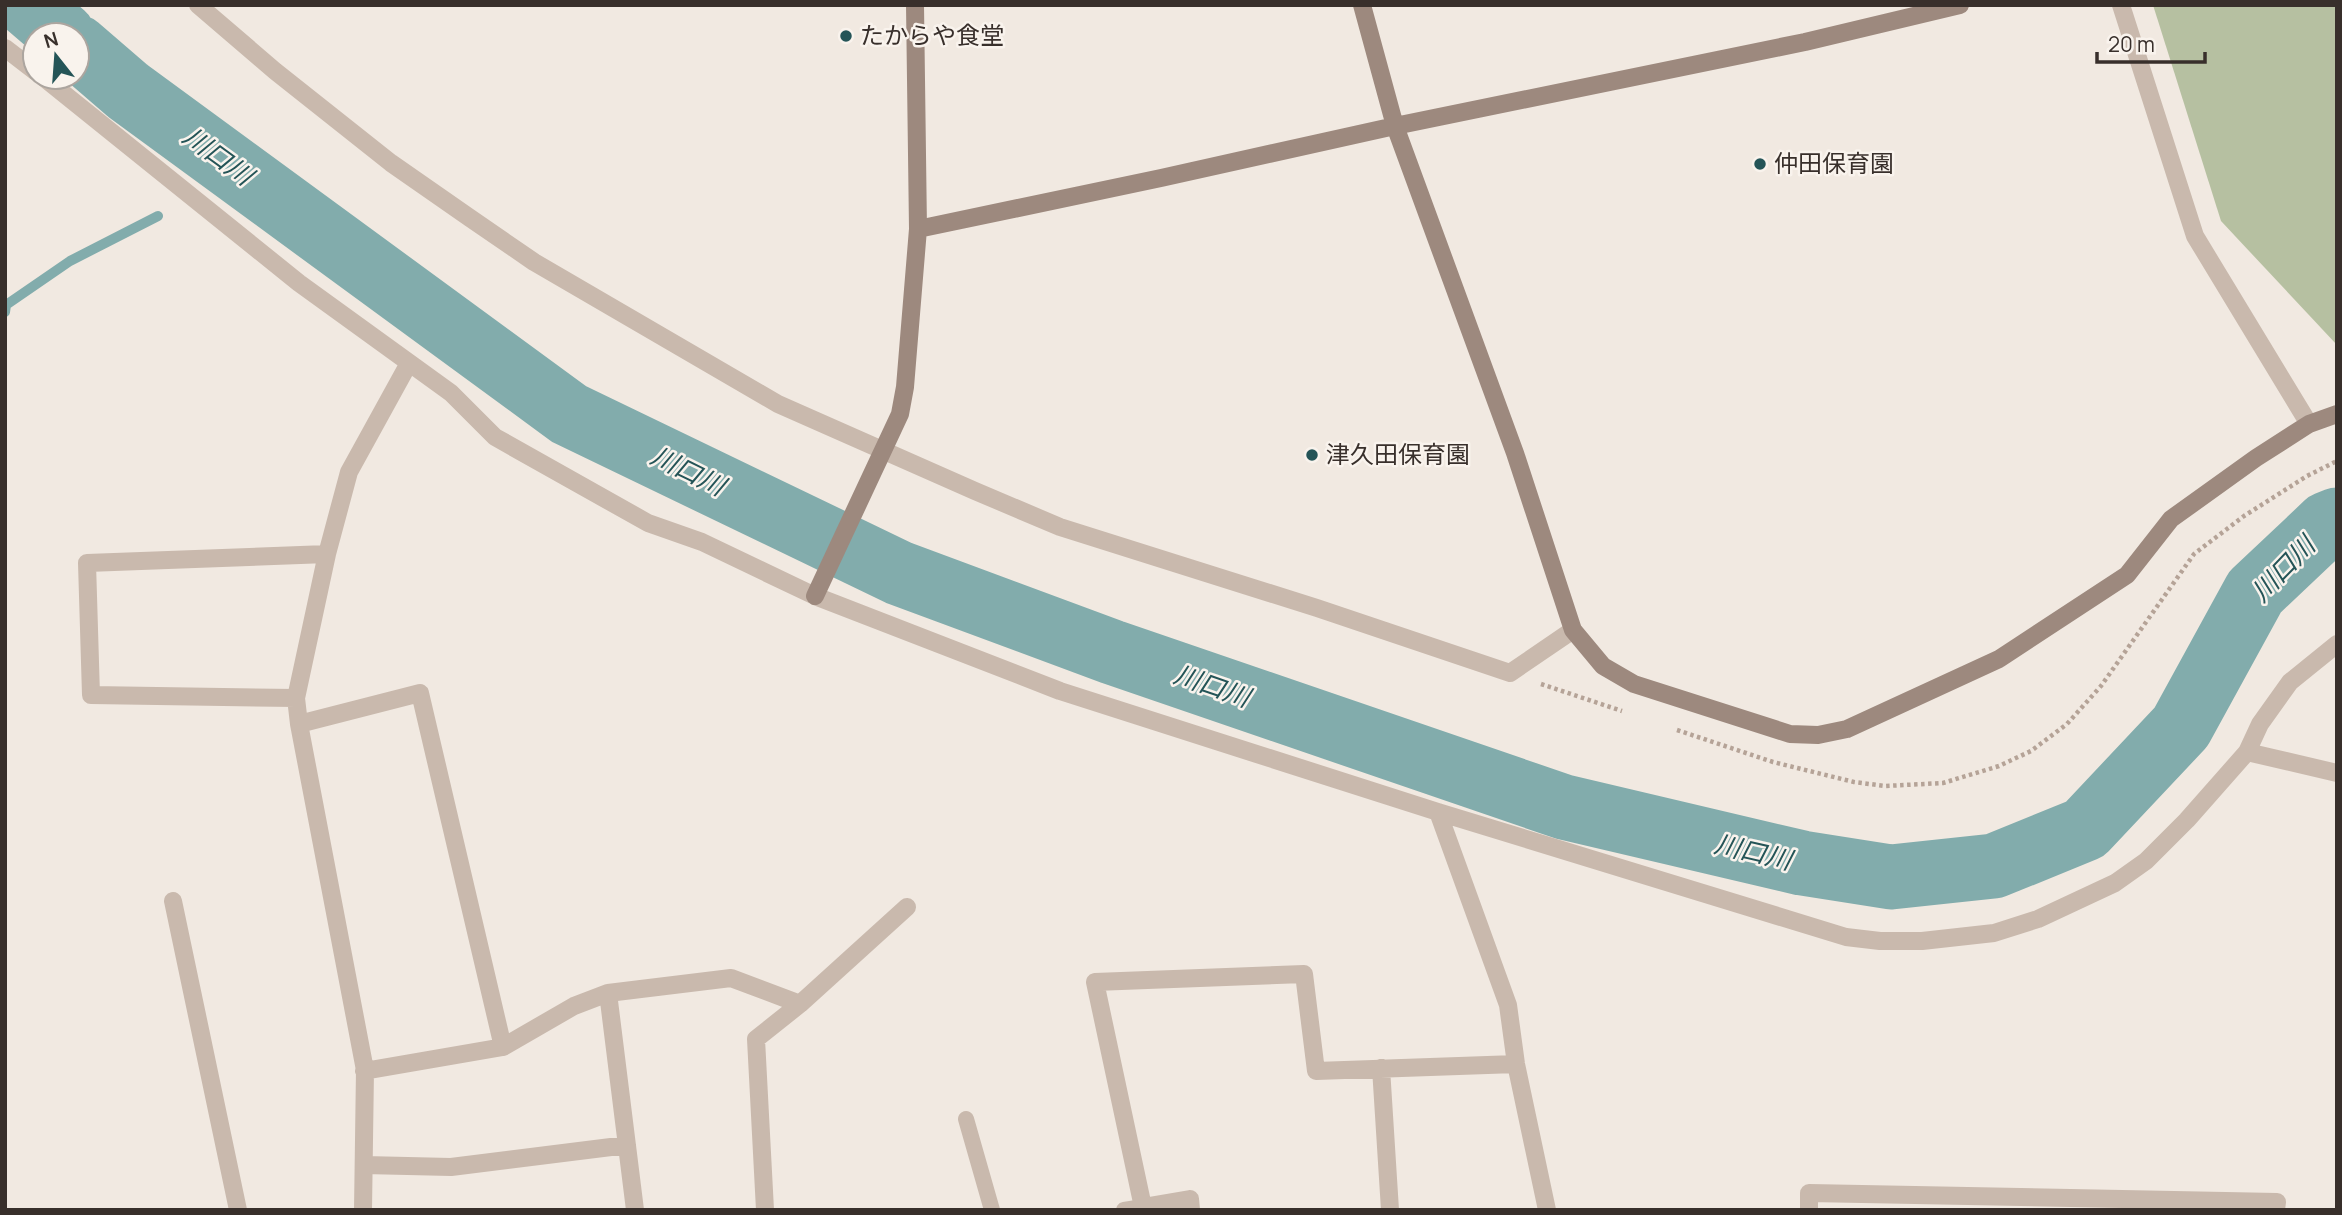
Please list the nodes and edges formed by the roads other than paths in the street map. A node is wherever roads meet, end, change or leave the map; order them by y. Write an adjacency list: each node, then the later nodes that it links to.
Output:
1 (198, 5): 14 (street)
2 (915, 5): 10 (street)
3 (1362, 5): 9 (street)
4 (1960, 5): 9 (street)
5 (2121, 5): 13 (street)
6 (5, 48): 7 (street)
7 (21, 60)
8 (60, 91): 11 (street)
9 (1395, 125): 10 (street); 17 (street)
10 (918, 229): 14 (street)
11 (409, 363): 15 (street); 16 (street)
12 (2337, 414): 13 (street)
13 (2309, 424): 17 (street)
14 (879, 457): 16 (street); 17 (street)
15 (327, 554): 19 (street); 19 (street)
16 (818, 591): 23 (street)
17 (1573, 630)
18 (2337, 644): 21 (street)
19 (296, 698): 20 (street)
20 (299, 724): 28 (street); 31 (street)
21 (2247, 752): 22 (street); 23 (street)
22 (2337, 773)
23 (1438, 812): 29 (street)
24 (173, 901): 37 (street)
25 (907, 907): 27 (street)
26 (608, 993): 27 (street); 28 (street); 33 (street)
27 (800, 1004): 40 (street)
28 (503, 1047): 31 (street)
29 (1516, 1064): 30 (street); 45 (street)
30 (1381, 1069): 36 (street); 44 (street)
31 (364, 1072): 34 (street)
32 (966, 1119): 41 (lane)
33 (627, 1145): 34 (street); 39 (street)
34 (364, 1165): 38 (street)
35 (1890, 1202): 46 (street); 47 (street)
36 (1143, 1207): 42 (lane); 43 (street)
37 (238, 1210)
38 (363, 1210)
39 (635, 1210)
40 (765, 1210)
41 (992, 1210)
42 (1124, 1210)
43 (1191, 1210)
44 (1390, 1210)
45 (1547, 1210)
46 (1810, 1210)
47 (2276, 1210)

